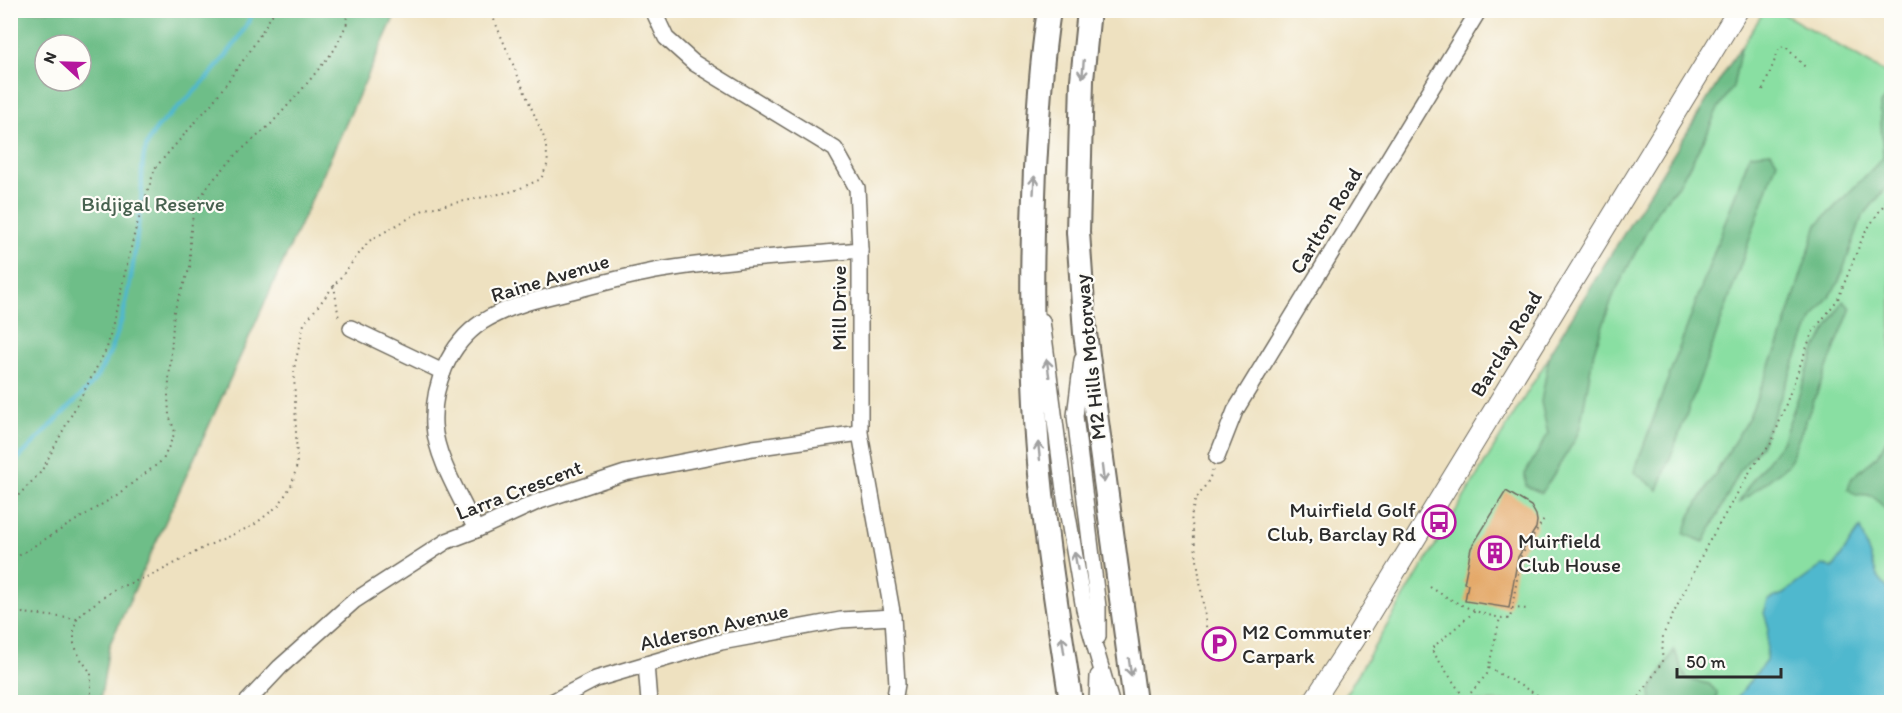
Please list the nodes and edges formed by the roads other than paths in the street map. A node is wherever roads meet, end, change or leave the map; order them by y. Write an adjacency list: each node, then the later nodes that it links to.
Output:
1 (653, 10): 7 (street, Mill Drive)
2 (1049, 10): 6 (highway, one-way to 2)
3 (1089, 10): 9 (highway, M2 Hills Motorway, one-way to 9)
4 (1479, 10): 12 (street, Carlton Road)
5 (1738, 10): 25 (main road, Barclay Road)
6 (1032, 243): 15 (street, one-way to 6); 21 (highway, one-way to 6)
7 (860, 250): 10 (street, Raine Avenue); 11 (street, Mill Drive)
8 (351, 328): 10 (street)
9 (1085, 333): 15 (street); 24 (highway, M2 Hills Motorway, one-way to 24)
10 (443, 372): 13 (street, Raine Avenue)
11 (860, 433): 13 (street, Larra Crescent); 14 (street, Mill Drive)
12 (1217, 457)
13 (476, 530): 17 (street, Larra Crescent)
14 (893, 617): 16 (street, Alderson Avenue); 20 (street, Mill Drive)
15 (1098, 658): 22 (street); 23 (street)
16 (646, 664): 18 (street, Alderson Avenue); 19 (street)
17 (247, 702)
18 (552, 702)
19 (649, 702)
20 (894, 702)
21 (1071, 702)
22 (1097, 702)
23 (1111, 702)
24 (1135, 702)
25 (1313, 702)

